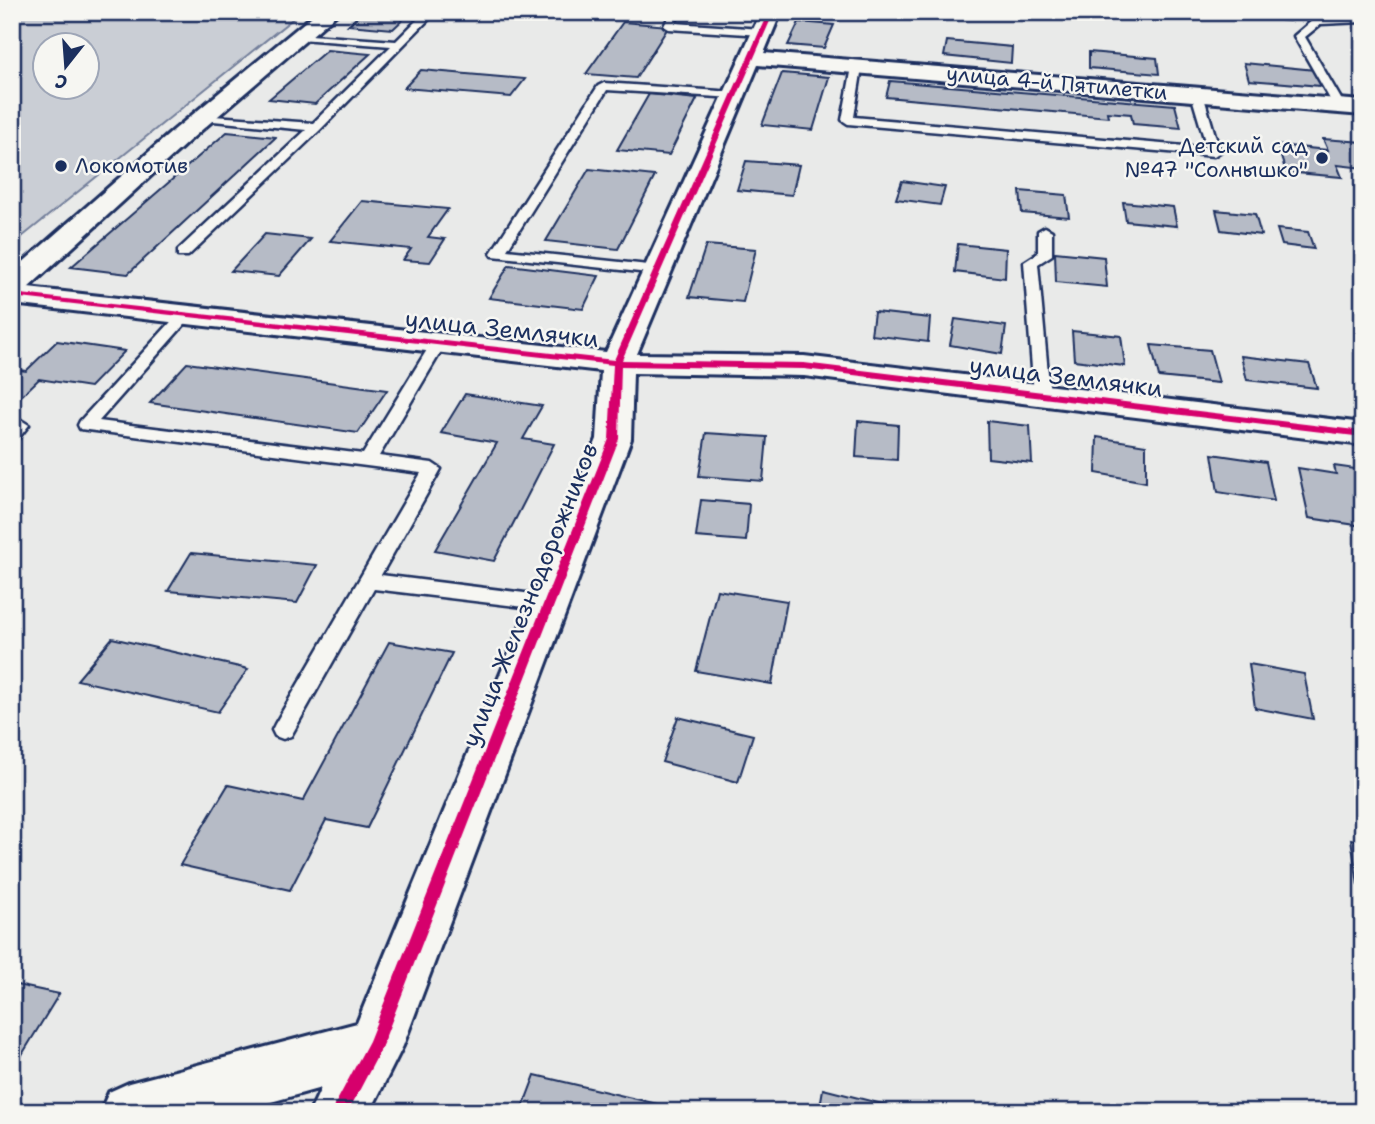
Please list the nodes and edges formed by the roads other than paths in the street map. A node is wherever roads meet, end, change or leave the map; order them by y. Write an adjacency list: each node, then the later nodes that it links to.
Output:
1 (329, 12): 6 (street)
2 (431, 12): 7 (lane)
3 (676, 12): 5 (lane)
4 (1363, 19): 12 (lane)
5 (766, 22): 8 (street, улица Железнодорожников)
6 (300, 36): 7 (lane); 14 (street)
7 (399, 44): 15 (lane)
8 (751, 58): 9 (street, улица 4-й Пятилетки); 11 (street, улица Железнодорожников)
9 (857, 66): 10 (street, улица 4-й Пятилетки); 10 (lane)
10 (1197, 94): 12 (street, улица 4-й Пятилетки)
11 (734, 95): 18 (street, улица Железнодорожников); 18 (lane)
12 (1339, 106): 13 (street, улица 4-й Пятилетки)
13 (1363, 108)
14 (204, 117): 15 (lane); 19 (street)
15 (316, 127): 17 (lane)
16 (1045, 231): 24 (lane)
17 (183, 253)
18 (658, 270): 23 (street, улица Железнодорожников)
19 (12, 287)
20 (12, 295): 21 (street, улица Землячки)
21 (186, 314): 22 (street, улица Землячки); 26 (lane)
22 (438, 343): 23 (street, улица Землячки); 26 (lane)
23 (617, 363): 24 (street, улица Землячки); 28 (street, улица Железнодорожников)
24 (1042, 395): 25 (street, улица Землячки)
25 (1363, 434)
26 (368, 460): 27 (lane)
27 (368, 581): 28 (lane); 29 (lane)
28 (549, 603): 30 (street, улица Железнодорожников)
29 (283, 730)
30 (375, 1046): 31 (street); 32 (street, улица Железнодорожников)
31 (129, 1112)
32 (339, 1112)

